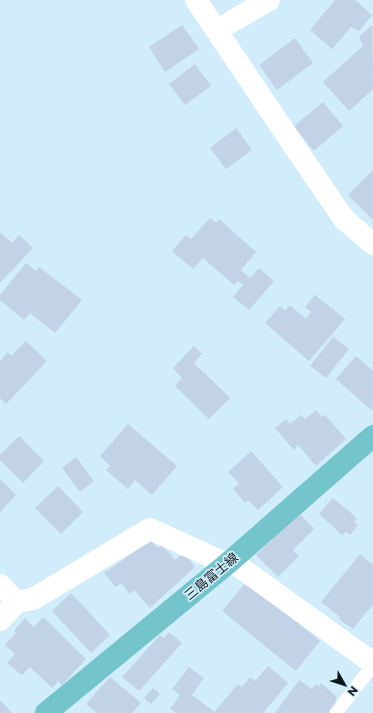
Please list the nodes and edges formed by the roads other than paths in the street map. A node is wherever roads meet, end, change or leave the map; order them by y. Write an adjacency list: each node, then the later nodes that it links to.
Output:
1 (196, 0): 3 (street)
2 (269, 0): 3 (street)
3 (217, 30): 4 (street)
4 (373, 244)
5 (373, 436): 6 (main road, 三島富士線)
6 (229, 562): 8 (street); 10 (street); 11 (main road, 三島富士線)
7 (0, 585): 8 (street)
8 (17, 602): 9 (street)
9 (0, 620)
10 (373, 664): 12 (lane)
11 (46, 713)
12 (336, 713)

